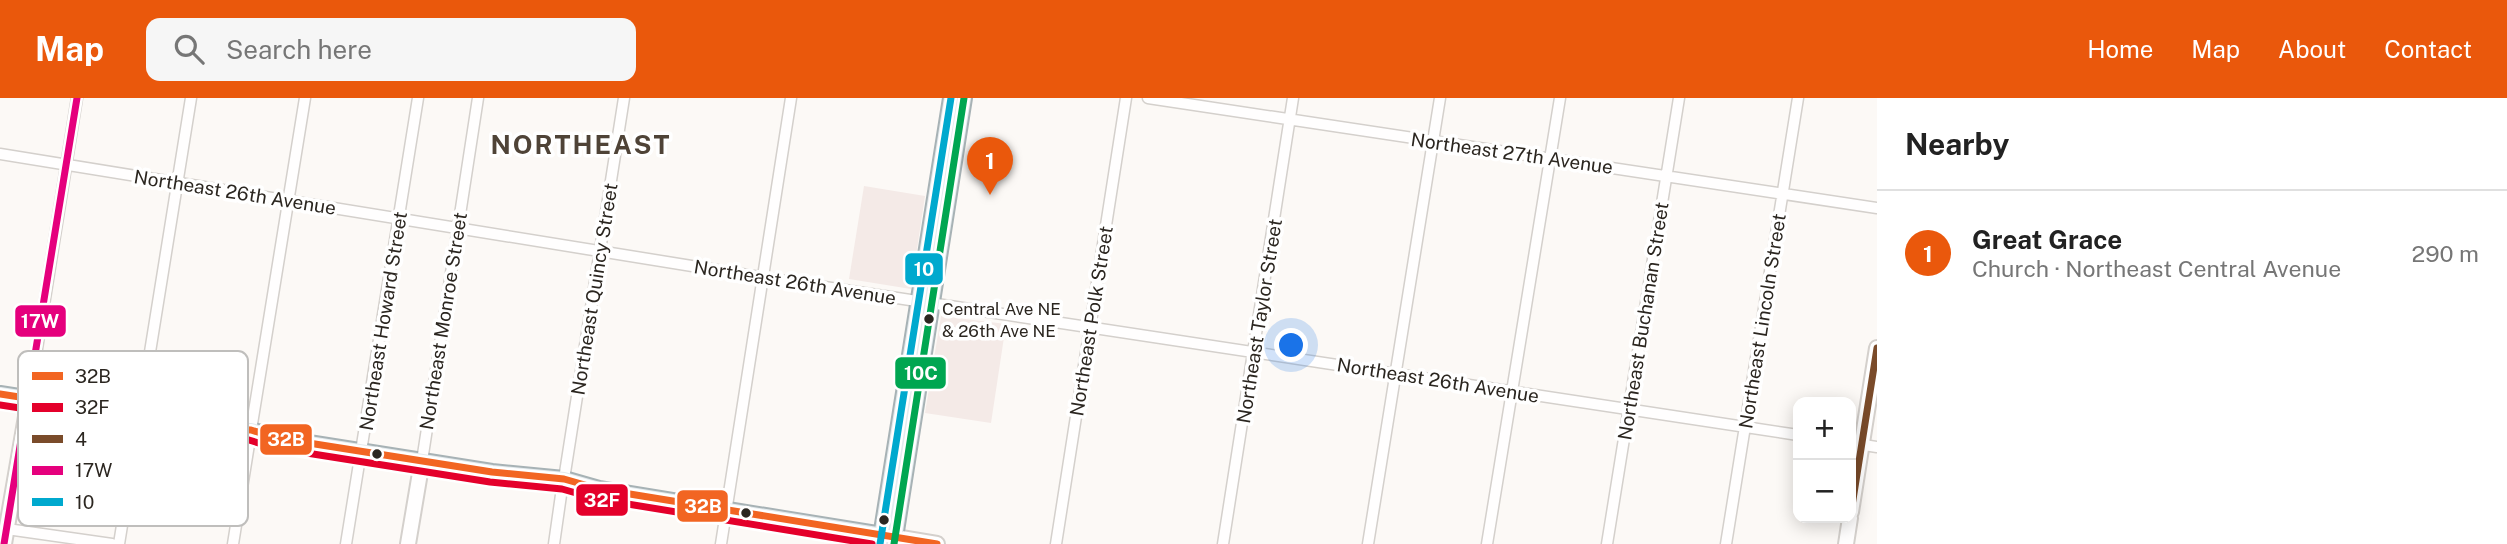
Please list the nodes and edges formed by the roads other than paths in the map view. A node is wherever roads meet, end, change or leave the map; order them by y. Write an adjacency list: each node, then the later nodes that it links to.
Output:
1 (77, 98): 21 (street)
2 (191, 98): 23 (street)
3 (305, 98): 25 (street)
4 (418, 98): 27 (street, Northeast Howard Street)
5 (478, 98): 28 (street, Northeast Monroe Street)
6 (624, 98): 29 (street, Northeast Quincy Street)
7 (791, 98): 30 (street)
8 (951, 98): 31 (main road)
9 (964, 98): 31 (main road)
10 (1126, 98): 32 (street, Northeast Polk Street)
11 (1148, 98): 17 (street, Northeast 27th Avenue)
12 (1293, 98): 17 (street, Northeast Taylor Street)
13 (1440, 98): 18 (street)
14 (1560, 98): 20 (street)
15 (1679, 98): 22 (street, Northeast Buchanan Street)
16 (1798, 98): 24 (street, Northeast Lincoln Street)
17 (1291, 120): 18 (street, Northeast 27th Avenue); 36 (street, Northeast Taylor Street)
18 (1433, 141): 20 (street, Northeast 27th Avenue); 37 (street)
19 (0, 154): 21 (street, Northeast 26th Avenue)
20 (1549, 158): 22 (street, Northeast 27th Avenue); 38 (street)
21 (67, 166): 23 (street, Northeast 26th Avenue); 34 (street)
22 (1666, 176): 24 (street, Northeast 27th Avenue); 41 (street, Northeast Buchanan Street)
23 (178, 184): 25 (street, Northeast 26th Avenue); 35 (street)
24 (1782, 193): 26 (street, Northeast 27th Avenue); 42 (street, Northeast Lincoln Street)
25 (288, 201): 27 (street, Northeast 26th Avenue); 44 (street)
26 (1877, 208)
27 (399, 218): 28 (street, Northeast 26th Avenue); 49 (street, Northeast Howard Street)
28 (458, 227): 29 (street, Northeast 26th Avenue); 50 (street, Northeast Monroe Street)
29 (599, 251): 30 (street, Northeast 26th Avenue); 52 (street, Northeast Quincy Street)
30 (764, 278): 31 (street, Northeast 26th Avenue); 53 (street)
31 (925, 302): 32 (street, Northeast 26th Avenue); 58 (main road)
32 (1090, 328): 36 (street, Northeast 26th Avenue); 67 (street, Northeast Polk Street)
33 (1877, 348): 46 (street)
34 (37, 351)
35 (151, 351)
36 (1254, 354): 37 (street, Northeast 26th Avenue); 68 (street, Northeast Taylor Street)
37 (1395, 373): 38 (street, Northeast 26th Avenue); 69 (street)
38 (1512, 392): 41 (street, Northeast 26th Avenue); 70 (street)
39 (0, 394): 40 (main road)
40 (18, 397)
41 (1629, 409): 42 (street, Northeast 26th Avenue); 71 (street, Northeast Buchanan Street)
42 (1745, 427): 45 (street, Northeast 26th Avenue); 72 (street, Northeast Lincoln Street)
43 (248, 433): 44 (main road)
44 (251, 434): 48 (street); 49 (main road)
45 (1793, 434)
46 (1856, 444): 47 (street)
47 (1877, 447)
48 (248, 452)
49 (362, 452): 50 (main road); 62 (street, Northeast Howard Street)
50 (422, 461): 52 (main road); 63 (street, Northeast Monroe Street)
51 (18, 465): 57 (street)
52 (563, 484): 53 (main road); 64 (street, Northeast Quincy Street)
53 (726, 510): 58 (main road); 65 (street)
54 (1849, 523): 73 (street)
55 (122, 526): 60 (street)
56 (236, 526): 61 (street)
57 (6, 537): 59 (street)
58 (888, 540): 66 (street)
59 (112, 544)
60 (119, 544)
61 (233, 544)
62 (346, 544)
63 (408, 544)
64 (554, 544)
65 (721, 544)
66 (937, 544)
67 (1056, 544)
68 (1223, 544)
69 (1368, 544)
70 (1487, 544)
71 (1607, 544)
72 (1726, 544)
73 (1846, 544)

